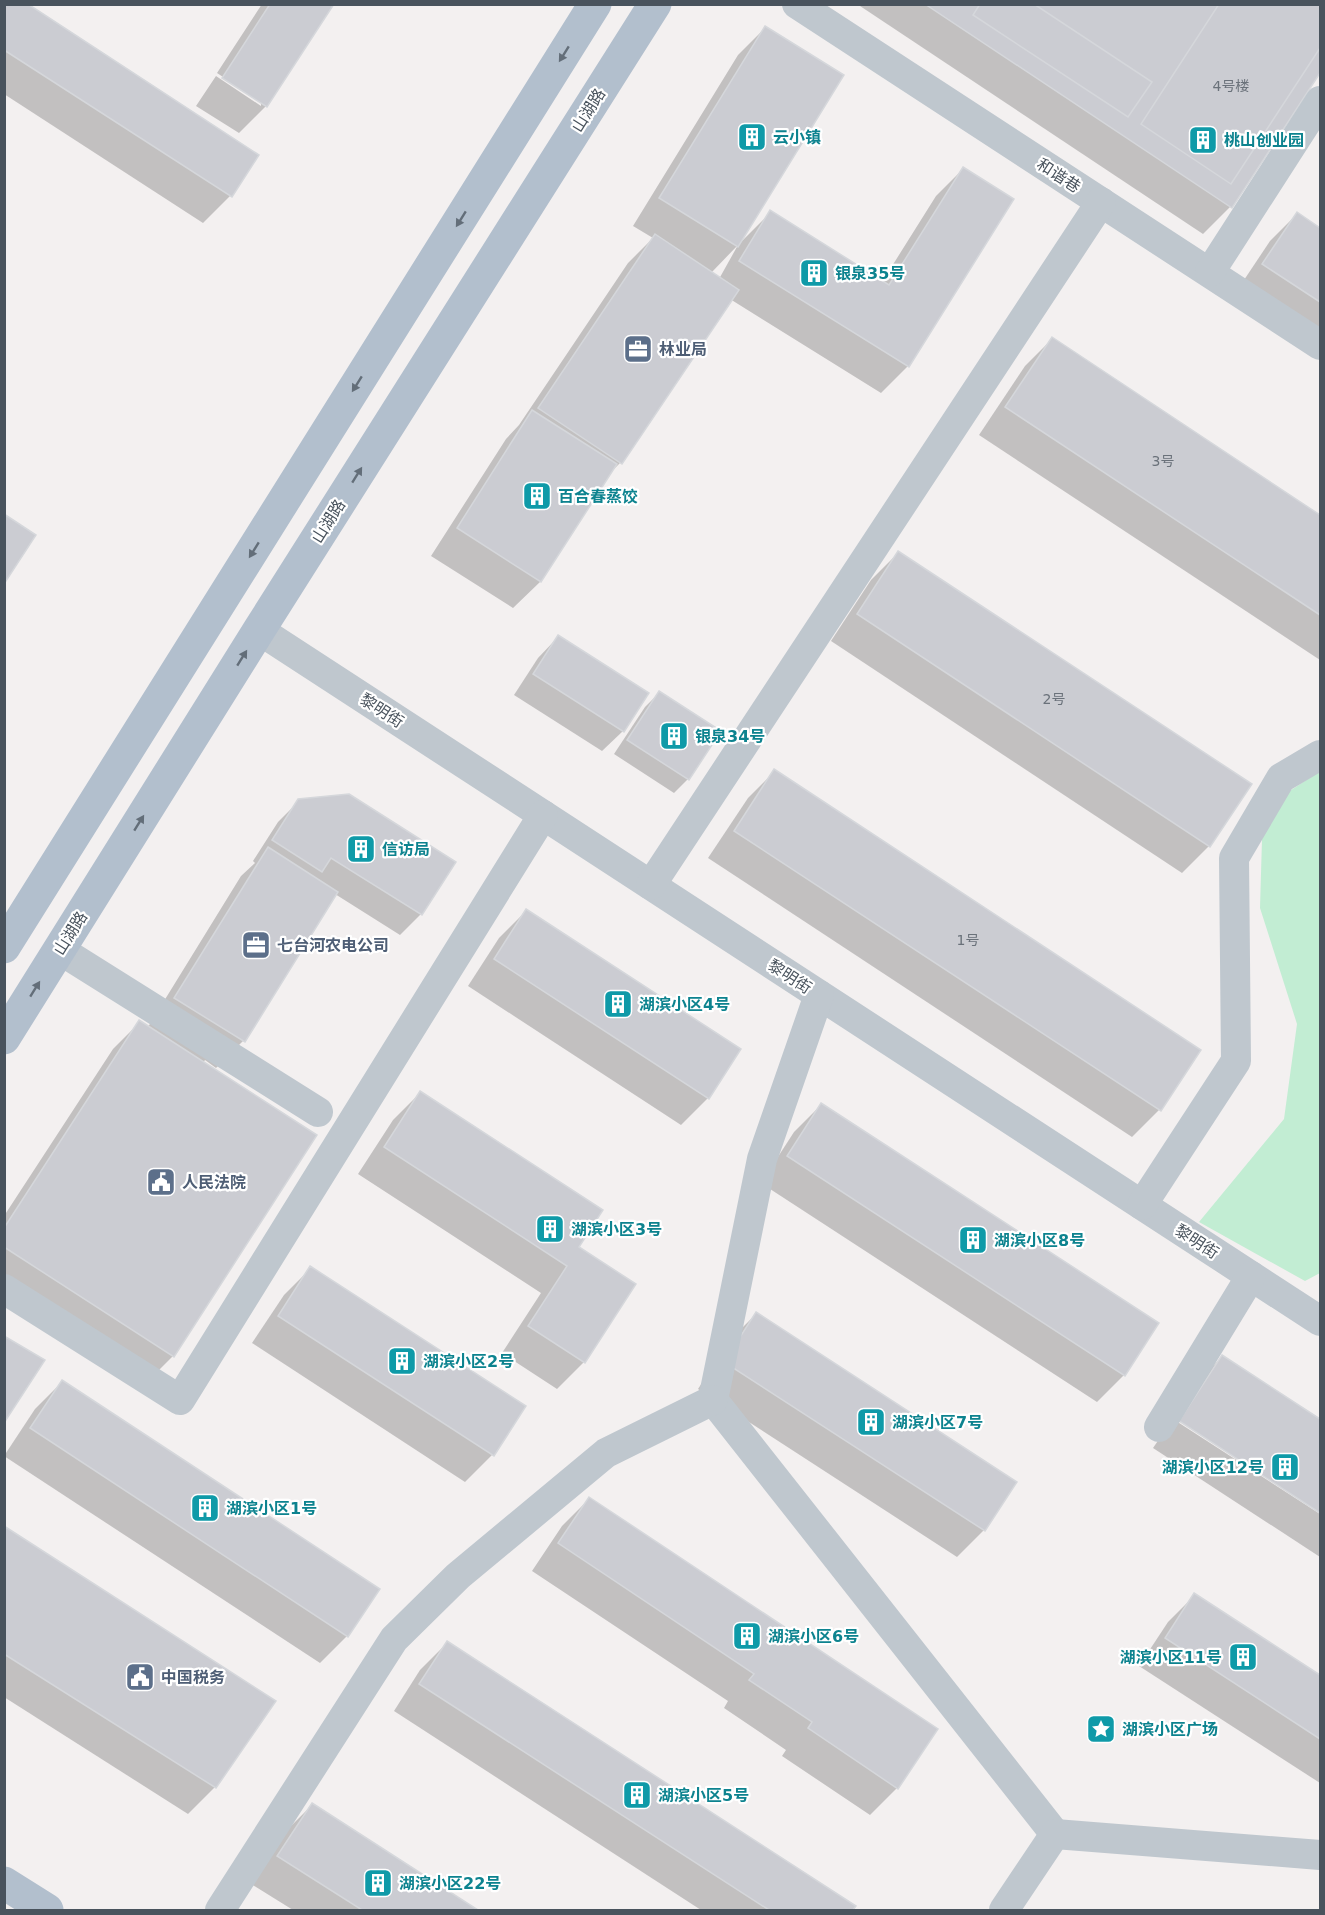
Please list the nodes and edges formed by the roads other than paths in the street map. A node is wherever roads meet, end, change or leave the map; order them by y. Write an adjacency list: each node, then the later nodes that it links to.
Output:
1 (595, 4): 12 (main road, one-way to 12)
2 (655, 4): 8 (main road, 山湖路, one-way to 2)
3 (797, 4): 5 (street, 和谐巷)
4 (1320, 101): 6 (street)
5 (1101, 202): 6 (street, 和谐巷); 11 (street)
6 (1210, 272): 7 (street, 和谐巷)
7 (1320, 345)
8 (259, 630): 10 (street, 黎明街); 13 (main road, 山湖路, one-way to 8)
9 (1320, 755): 17 (street)
10 (543, 815): 11 (street, 黎明街); 19 (street)
11 (651, 885): 14 (street, 黎明街)
12 (4, 947)
13 (60, 950): 15 (main road, 山湖路, one-way to 13); 16 (street)
14 (819, 995): 17 (street, 黎明街); 21 (street)
15 (4, 1038)
16 (318, 1112)
17 (1142, 1205): 18 (street, 黎明街)
18 (1251, 1276): 20 (street, 黎明街); 22 (street)
19 (4, 1289)
20 (1320, 1321)
21 (713, 1400): 23 (street); 27 (street)
22 (1159, 1427)
23 (1055, 1833): 24 (street); 28 (street)
24 (1320, 1855)
25 (4, 1883): 26 (main road)
26 (47, 1911)
27 (220, 1911)
28 (1004, 1911)

